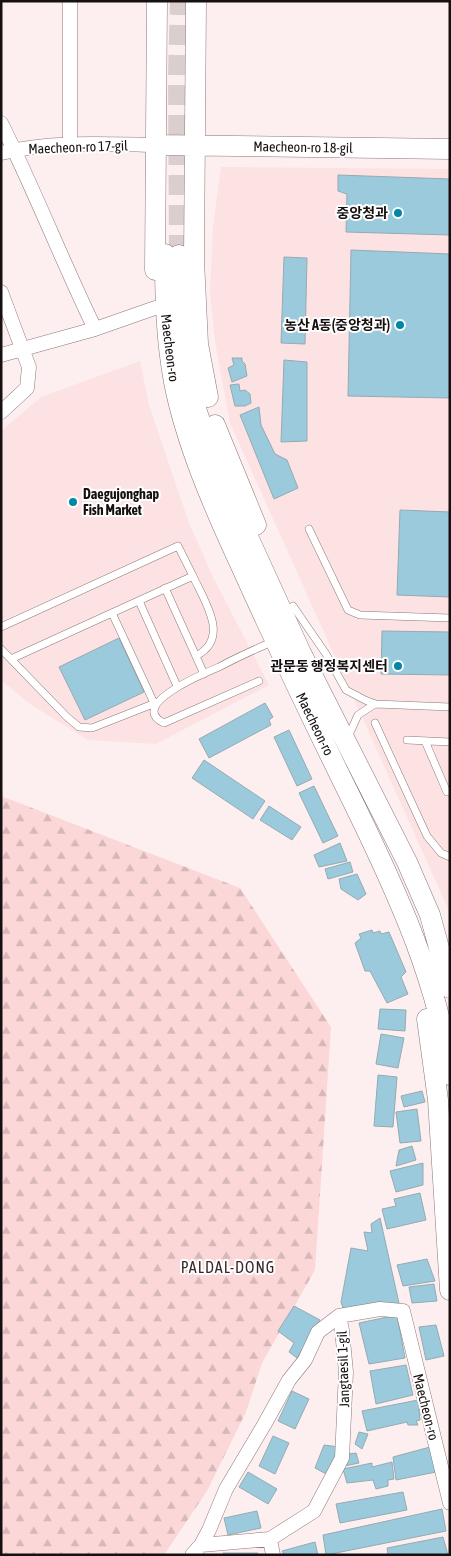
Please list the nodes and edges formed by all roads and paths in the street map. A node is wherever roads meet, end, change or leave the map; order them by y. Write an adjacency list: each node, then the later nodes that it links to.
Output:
1 (70, 1): 5 (street)
2 (157, 1): 6 (main road)
3 (196, 1): 7 (main road)
4 (1, 123): 9 (street)
5 (70, 144): 6 (street, Maecheon-ro 17-gil); 9 (street, Maecheon-ro 17-gil)
6 (155, 145): 7 (main road, Maecheon-ro 18-gil); 12 (main road)
7 (195, 145): 8 (main road, Maecheon-ro 18-gil); 21 (main road)
8 (450, 149)
9 (8, 152): 13 (street)
10 (172, 255): 28 (main road, Maecheon-ro)
11 (1, 292): 14 (street)
12 (155, 308): 13 (street); 25 (main road)
13 (94, 329): 14 (street)
14 (22, 348): 15 (street); 16 (street)
15 (1, 355)
16 (1, 412)
17 (308, 529): 23 (lane)
18 (193, 576): 19 (lane); 24 (lane); 27 (lane)
19 (166, 588): 20 (lane); 27 (lane)
20 (139, 601): 22 (lane); 32 (lane)
21 (293, 606): 28 (main road); 34 (lane)
22 (112, 613): 29 (lane); 33 (lane)
23 (450, 618)
24 (1, 627)
25 (265, 645): 28 (main road); 30 (lane)
26 (1, 649): 29 (lane)
27 (196, 656): 30 (lane)
28 (292, 657): 39 (main road, Maecheon-ro); 45 (main road, Maecheon-ro)
29 (11, 660): 33 (lane)
30 (204, 674): 32 (lane)
31 (259, 681): 33 (lane)
32 (177, 686): 33 (lane)
33 (157, 702)
34 (375, 704): 35 (lane); 39 (lane)
35 (450, 707)
36 (375, 723): 42 (lane)
37 (407, 740): 38 (lane)
38 (425, 741): 40 (lane); 41 (lane)
39 (346, 742): 43 (main road, Maecheon-ro)
40 (450, 742)
41 (450, 792)
42 (450, 857)
43 (430, 915): 44 (main road); 46 (main road, Maecheon-ro)
44 (450, 947)
45 (420, 955): 47 (main road, Maecheon-ro); 48 (main road)
46 (450, 988)
47 (450, 1075)
48 (450, 1290)
49 (339, 1316): 50 (street, Maecheon-ro); 51 (street, Jangtaesil 1-gil); 52 (street, Jangtaesil 1-gil)
50 (450, 1503)
51 (270, 1539): 52 (street); 53 (street)
52 (196, 1550)
53 (273, 1555)

